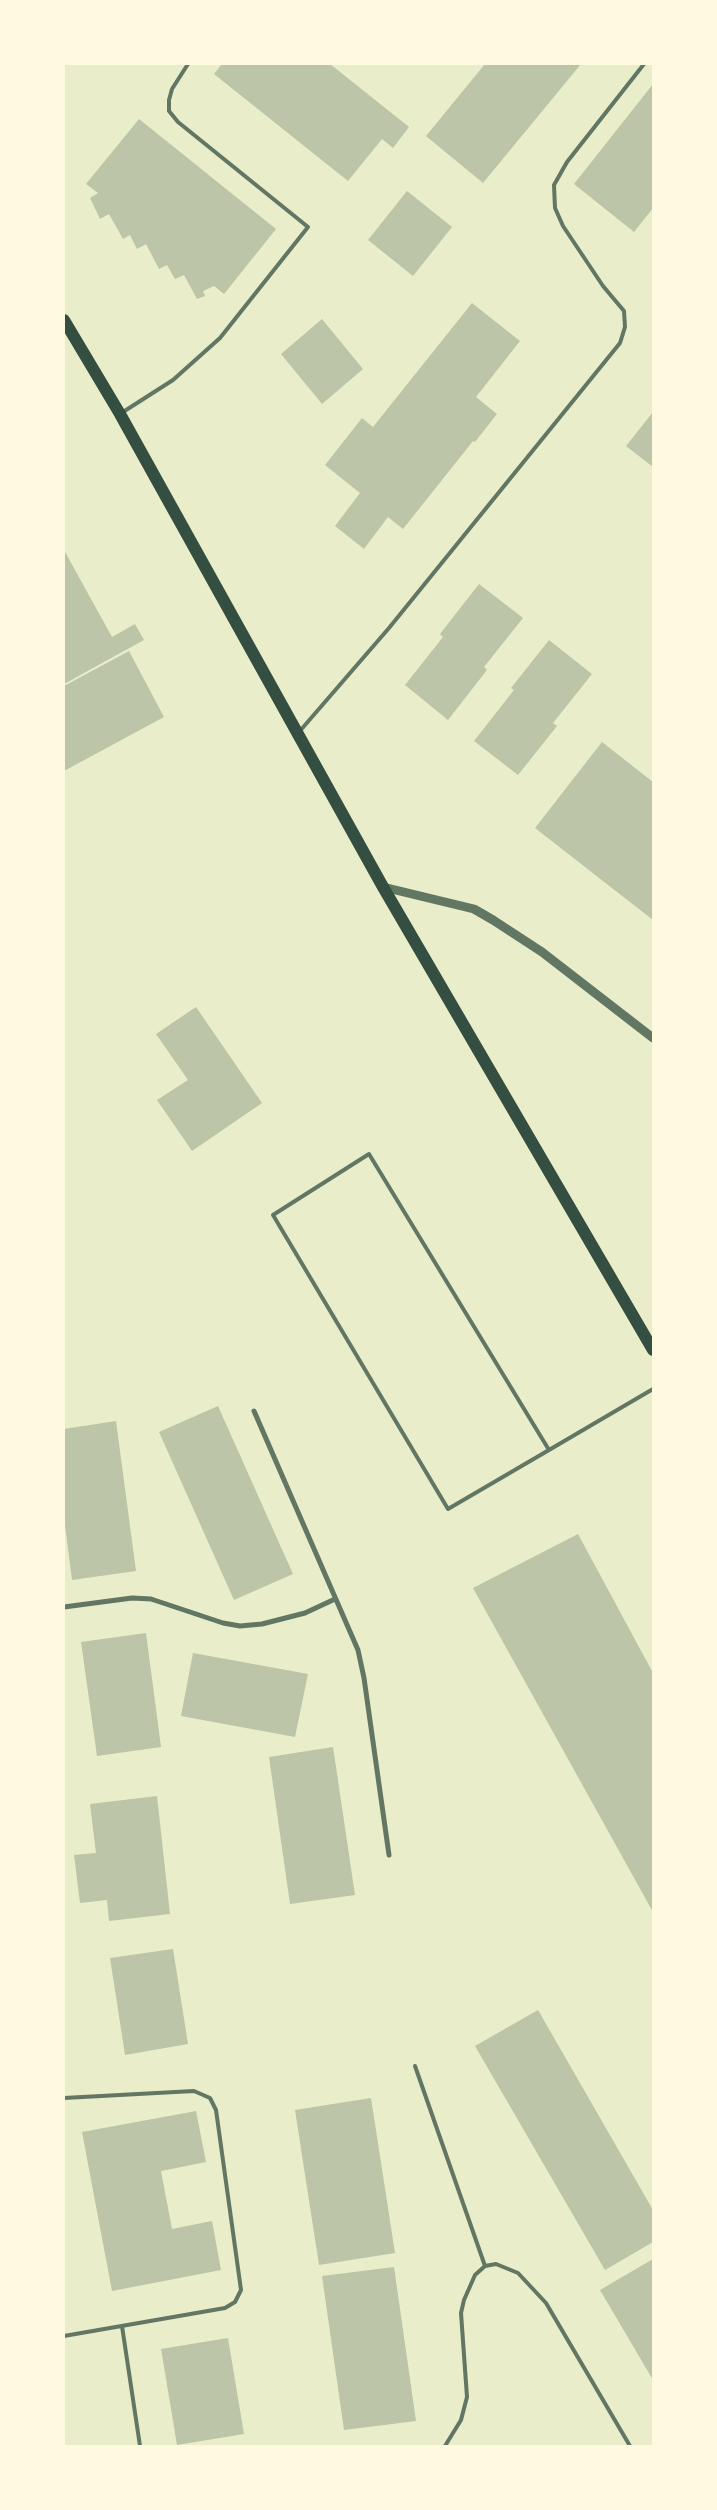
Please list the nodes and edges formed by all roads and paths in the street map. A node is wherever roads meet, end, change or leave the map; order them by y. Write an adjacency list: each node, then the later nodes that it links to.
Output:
1 (188, 64): 4 (lane)
2 (644, 64): 5 (lane)
3 (66, 327): 4 (main road)
4 (120, 414): 5 (main road)
5 (297, 733): 6 (main road)
6 (383, 887): 7 (street); 8 (main road)
7 (653, 1038)
8 (653, 1350)
9 (653, 1389): 11 (lane)
10 (254, 1412): 12 (street)
11 (549, 1450): 11 (lane)
12 (335, 1599): 13 (street); 14 (street)
13 (64, 1607)
14 (389, 1855)
15 (415, 2066): 17 (lane)
16 (64, 2098): 18 (lane)
17 (485, 2266): 21 (lane); 22 (lane)
18 (122, 2326): 19 (lane); 20 (lane)
19 (64, 2336)
20 (140, 2446)
21 (445, 2446)
22 (630, 2446)

